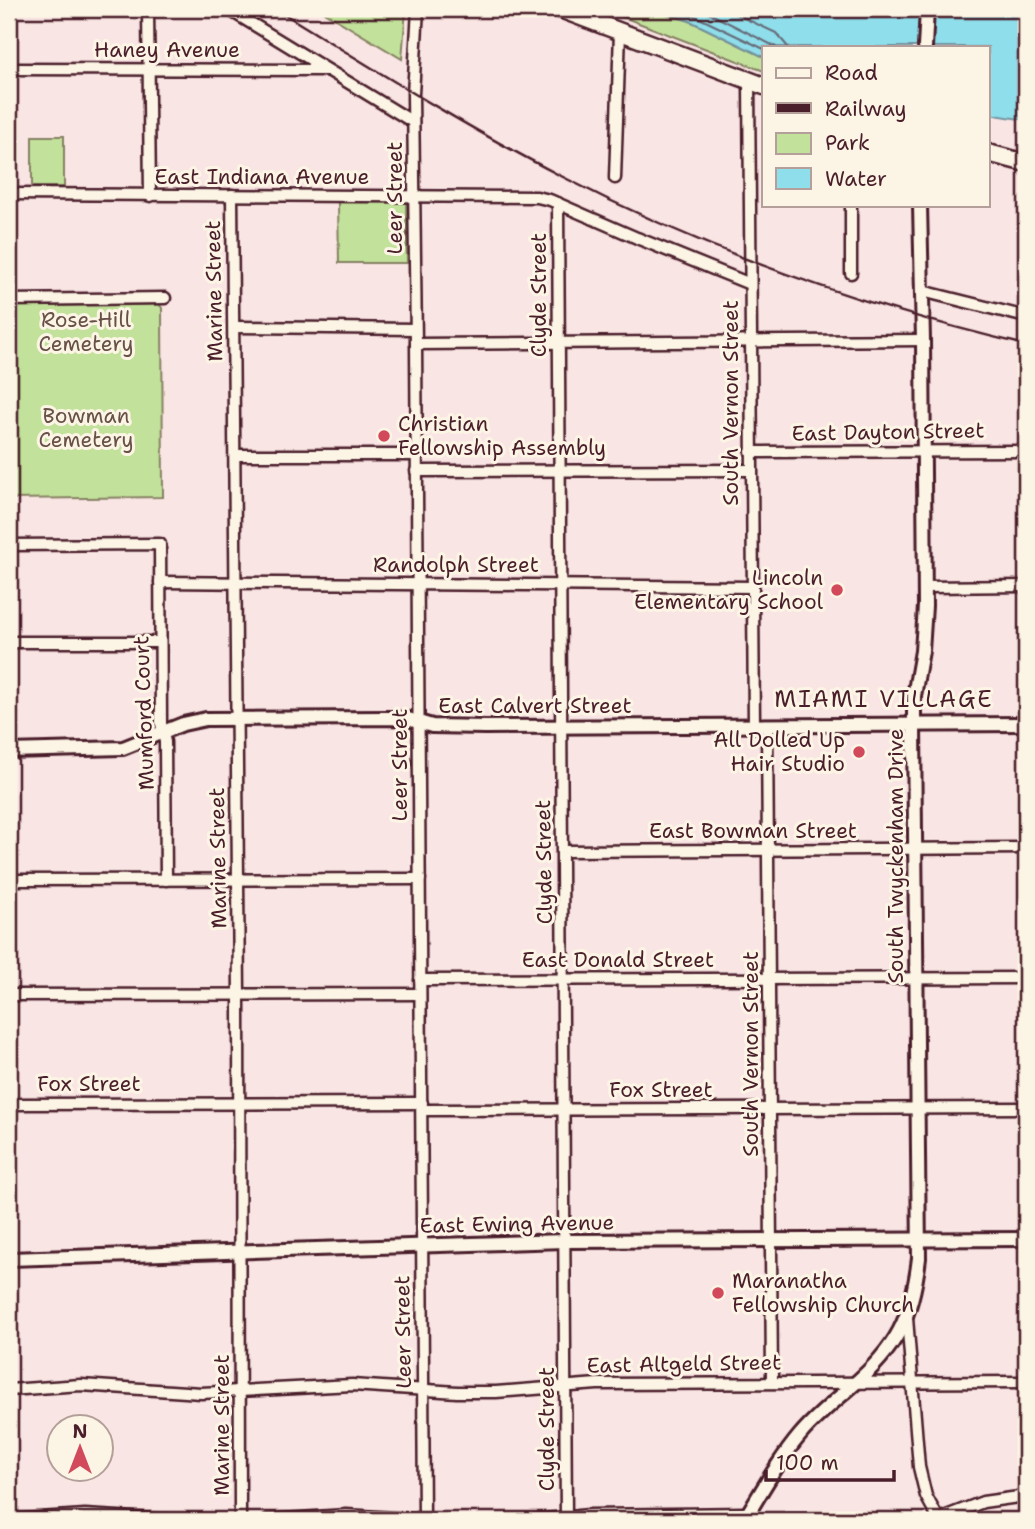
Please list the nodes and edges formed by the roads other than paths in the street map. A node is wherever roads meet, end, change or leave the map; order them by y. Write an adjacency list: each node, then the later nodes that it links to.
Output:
1 (148, 9): 9 (street)
2 (228, 9): 10 (street)
3 (418, 9): 12 (street, Leer Street)
4 (560, 9): 6 (main road)
5 (927, 9): 7 (street)
6 (620, 32): 11 (main road); 15 (street)
7 (925, 46)
8 (9, 69): 9 (street, Haney Avenue)
9 (149, 69): 10 (street, Haney Avenue); 18 (street)
10 (326, 69): 12 (street)
11 (757, 84): 24 (street, South Vernon Street)
12 (413, 122): 19 (street, Leer Street)
13 (990, 154): 14 (main road)
14 (1026, 163)
15 (615, 178)
16 (9, 194): 18 (street, East Indiana Avenue)
17 (232, 195): 18 (street, East Indiana Avenue); 19 (street, East Indiana Avenue); 29 (street, Marine Street)
18 (150, 196)
19 (413, 197): 20 (street, East Indiana Avenue); 30 (street, Leer Street)
20 (558, 203): 24 (street, East Indiana Avenue); 33 (street, Clyde Street)
21 (851, 206): 23 (street)
22 (920, 206): 25 (street, South Twyckenham Drive)
23 (851, 274)
24 (750, 284): 32 (street, South Vernon Street)
25 (922, 291): 28 (street); 31 (street, South Twyckenham Drive)
26 (165, 298): 27 (street)
27 (9, 300)
28 (1026, 317)
29 (235, 327): 30 (street); 39 (street, Marine Street)
30 (415, 328): 34 (street, Leer Street)
31 (923, 340): 32 (street); 36 (street, South Twyckenham Drive)
32 (751, 342): 33 (street); 37 (street, South Vernon Street)
33 (558, 343): 34 (street); 40 (street, Clyde Street)
34 (416, 344): 38 (street, Leer Street)
35 (1026, 450): 36 (street, East Dayton Street)
36 (923, 452): 37 (street, East Dayton Street); 50 (street, South Twyckenham Drive)
37 (751, 453): 41 (street, South Vernon Street)
38 (416, 455): 39 (street); 42 (street, Leer Street)
39 (235, 456): 45 (street, Marine Street)
40 (559, 470): 41 (street); 42 (street); 47 (street, Clyde Street)
41 (751, 470): 49 (street, South Vernon Street)
42 (416, 471): 46 (street, Leer Street)
43 (9, 545): 44 (street, Mumford Court)
44 (160, 583): 45 (street, Randolph Street); 52 (street, Mumford Court)
45 (236, 583): 46 (street, Randolph Street); 53 (street, Marine Street)
46 (417, 584): 47 (street, Randolph Street); 54 (street, Leer Street)
47 (560, 585): 49 (street, Randolph Street); 58 (street, Clyde Street)
48 (1026, 586): 50 (street)
49 (753, 587): 56 (street, South Vernon Street)
50 (925, 587): 57 (street, South Twyckenham Drive)
51 (9, 642): 52 (street)
52 (160, 642): 59 (street, Mumford Court)
53 (236, 718): 54 (street, East Calvert Street); 59 (street, East Calvert Street); 65 (street, Marine Street)
54 (419, 723): 58 (street, East Calvert Street); 66 (street, Leer Street)
55 (1026, 724): 57 (street, East Calvert Street)
56 (761, 725): 57 (street, East Calvert Street); 58 (street, East Calvert Street); 63 (street, South Vernon Street)
57 (914, 725): 62 (street, South Twyckenham Drive)
58 (561, 726): 64 (street, Clyde Street)
59 (163, 734): 60 (street, East Calvert Street); 68 (street, Mumford Court)
60 (9, 751)
61 (1026, 848): 62 (street, East Bowman Street)
62 (915, 849): 63 (street, East Bowman Street); 71 (street, South Twyckenham Drive)
63 (768, 850): 64 (street, East Bowman Street); 70 (street, South Vernon Street)
64 (564, 851): 72 (street, Clyde Street)
65 (238, 879): 66 (street); 68 (street); 76 (street, Marine Street)
66 (420, 879): 73 (street, Leer Street)
67 (9, 880): 68 (street)
68 (166, 880)
69 (1026, 978): 71 (street, East Donald Street)
70 (769, 979): 71 (street, East Donald Street); 72 (street, East Donald Street); 80 (street, South Vernon Street)
71 (916, 979): 81 (street, South Twyckenham Drive)
72 (564, 980): 73 (street, East Donald Street); 83 (street, Clyde Street)
73 (420, 981): 74 (street, Leer Street)
74 (420, 994): 76 (street); 79 (street, Leer Street)
75 (9, 995): 76 (street)
76 (239, 995): 77 (street, Marine Street)
77 (239, 1103): 78 (street, Fox Street); 79 (street, Fox Street); 89 (street, Marine Street)
78 (9, 1104)
79 (422, 1106): 83 (street, Fox Street); 88 (street, Leer Street)
80 (770, 1108): 81 (street, Fox Street); 83 (street, Fox Street); 85 (street, South Vernon Street)
81 (917, 1108): 82 (street, Fox Street); 84 (street, South Twyckenham Drive)
82 (1026, 1108)
83 (565, 1109): 87 (street, Clyde Street)
84 (919, 1239): 85 (street, East Ewing Avenue); 86 (street, East Ewing Avenue); 91 (street, South Twyckenham Drive)
85 (771, 1240): 87 (street, East Ewing Avenue); 92 (street, South Vernon Street)
86 (1026, 1240)
87 (565, 1241): 88 (street, East Ewing Avenue); 96 (street, Clyde Street)
88 (422, 1246): 89 (street, East Ewing Avenue); 97 (street, Leer Street)
89 (240, 1252): 90 (street, East Ewing Avenue); 99 (street, Marine Street)
90 (9, 1259)
91 (907, 1318): 93 (street); 94 (street, South Twyckenham Drive)
92 (772, 1381): 93 (street, East Altgeld Street); 96 (street, East Altgeld Street)
93 (859, 1381): 94 (street, East Altgeld Street); 101 (street)
94 (912, 1381): 95 (street, East Altgeld Street); 109 (street, South Twyckenham Drive)
95 (1026, 1382)
96 (567, 1386): 97 (street, East Altgeld Street); 102 (street, Clyde Street)
97 (423, 1388): 99 (street, East Altgeld Street); 107 (street, Leer Street)
98 (9, 1390): 99 (street, East Altgeld Street)
99 (242, 1392): 105 (street, Marine Street)
100 (1026, 1496): 109 (street)
101 (746, 1516): 102 (street)
102 (566, 1518): 108 (street)
103 (9, 1520): 104 (street)
104 (169, 1520)
105 (240, 1520)
106 (268, 1520): 107 (street)
107 (425, 1520)
108 (535, 1520)
109 (938, 1520)

